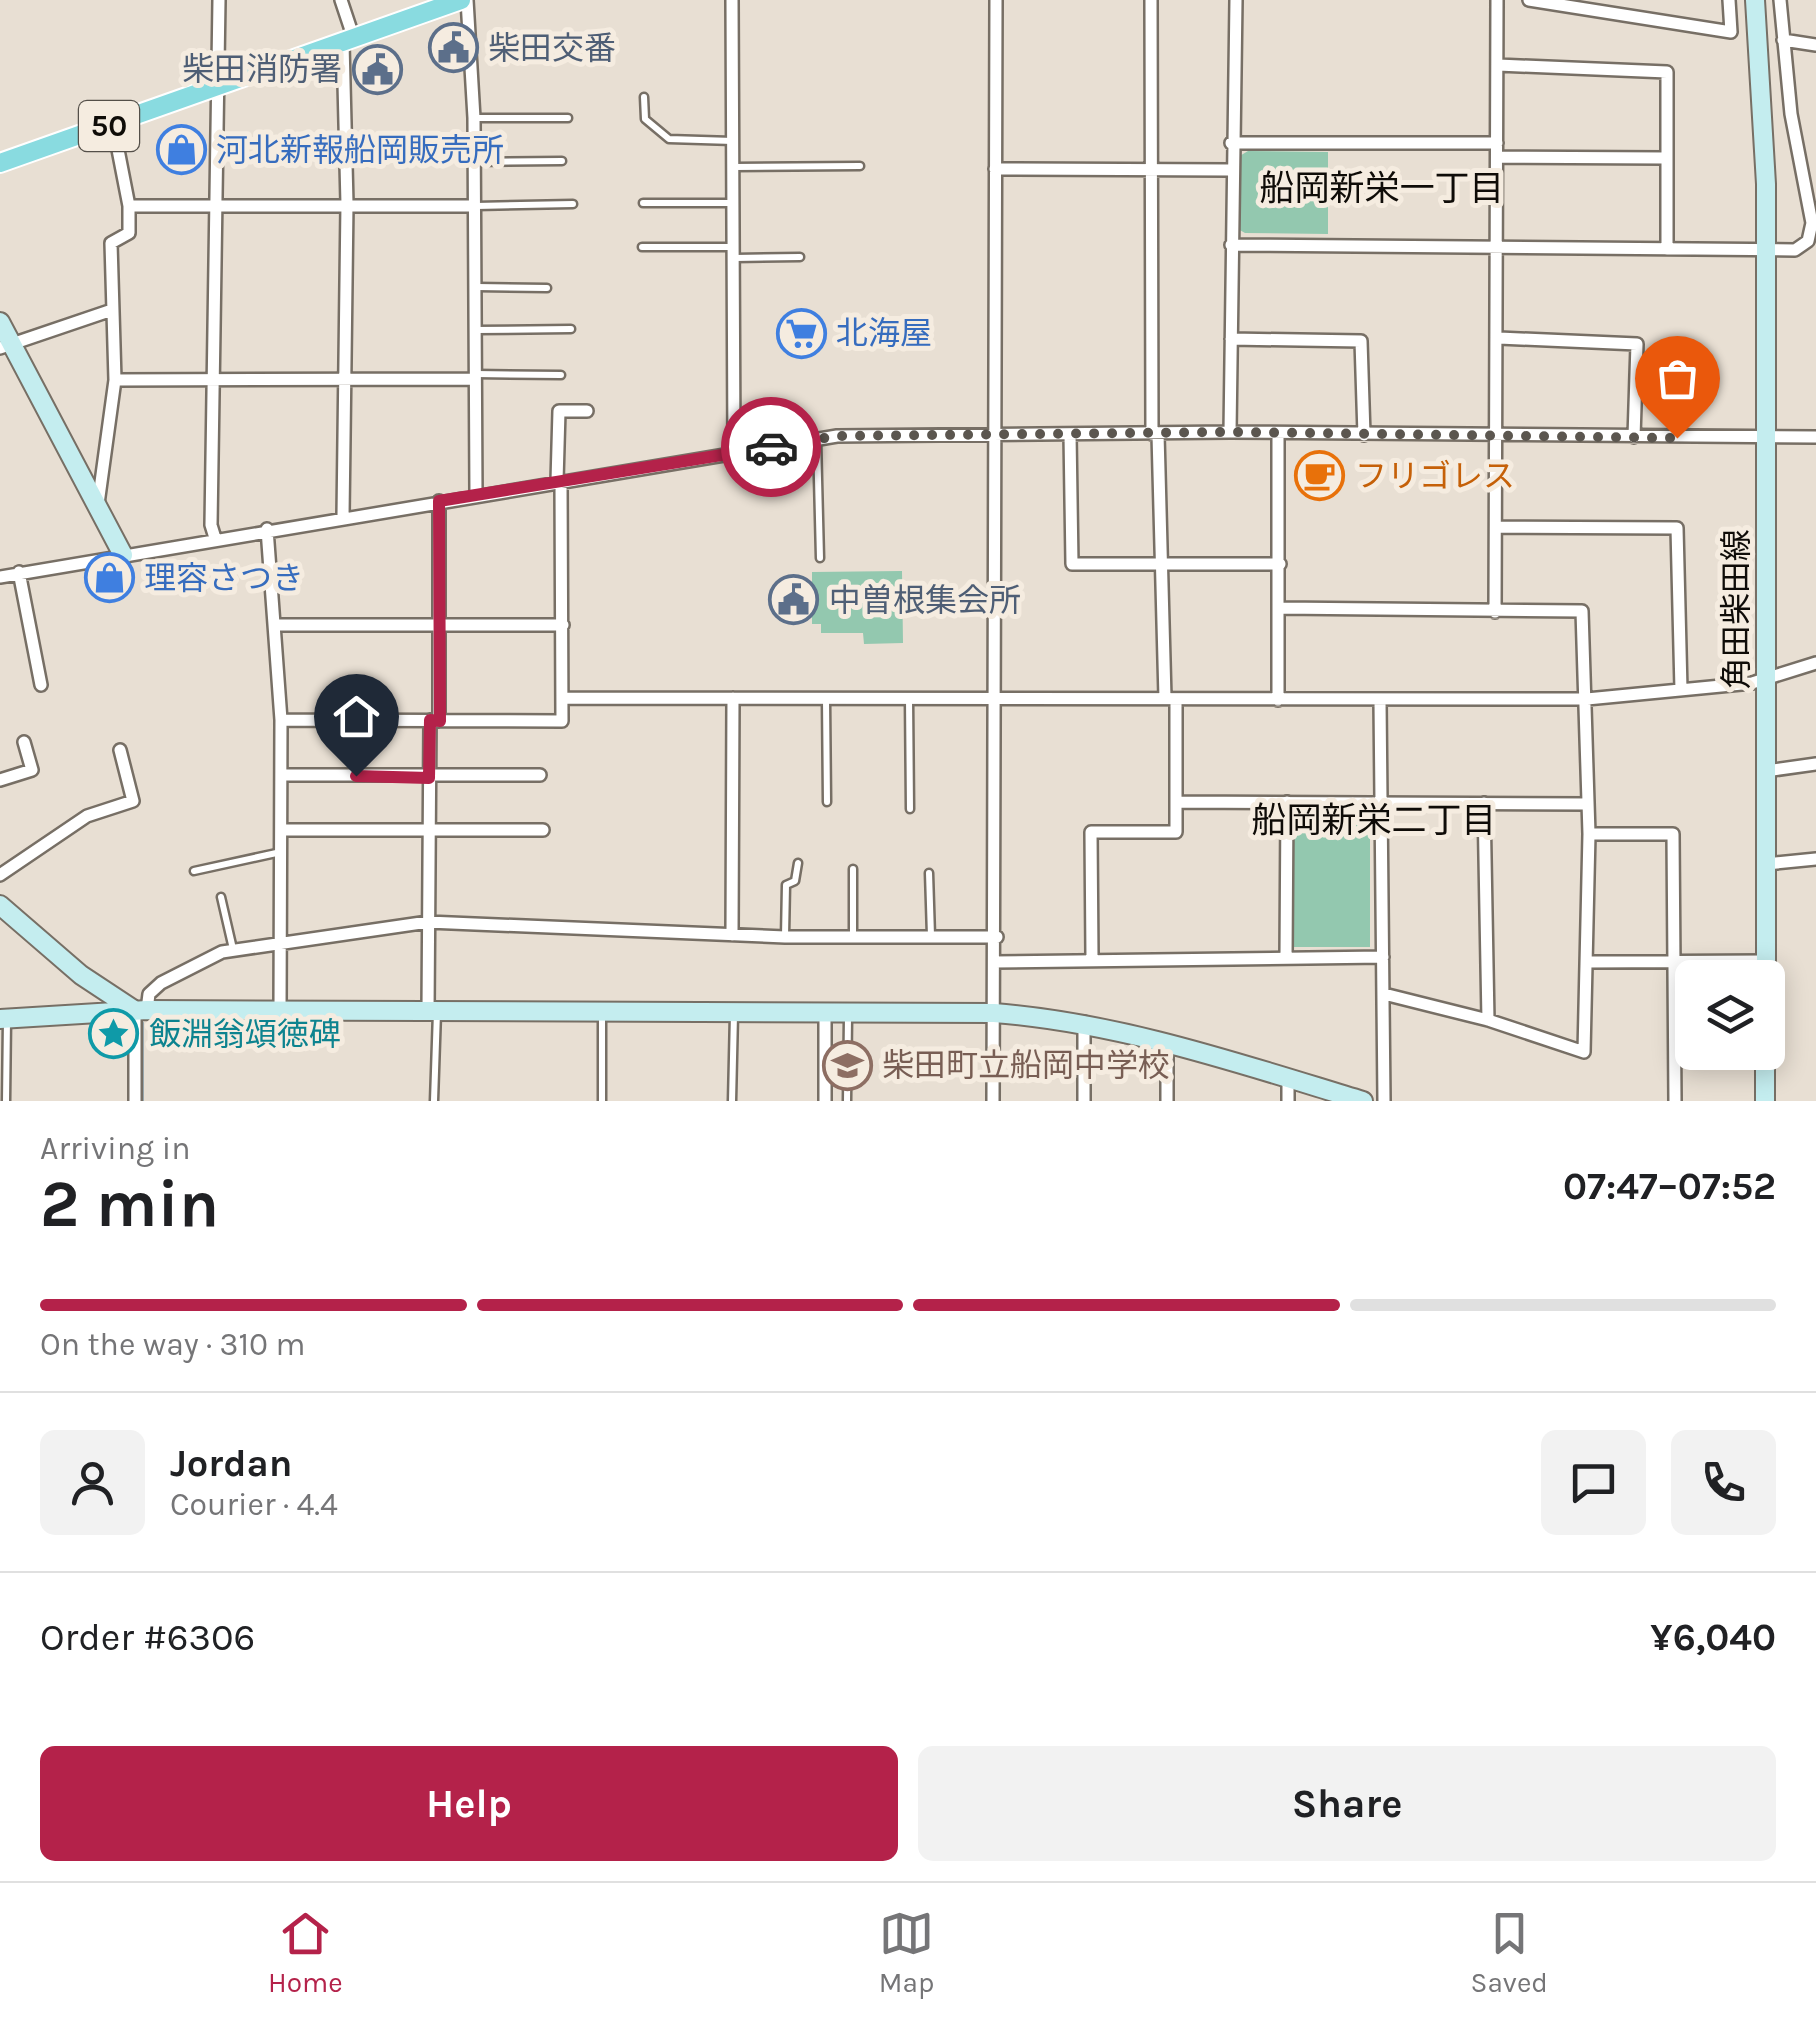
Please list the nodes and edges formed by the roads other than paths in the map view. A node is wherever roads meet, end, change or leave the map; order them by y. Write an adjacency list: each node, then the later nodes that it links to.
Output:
1 (219, 0): 17 (street)
2 (341, 0): 13 (street)
3 (464, 0): 13 (main road, 50); 19 (street)
4 (732, 0): 22 (street)
5 (996, 0): 31 (street)
6 (1152, 0): 32 (street)
7 (1236, 0): 23 (street)
8 (1497, 0): 16 (street)
9 (1528, 0): 10 (street)
10 (1728, 0)
11 (1755, 0): 45 (street, 角田柴田線)
12 (1780, 0): 14 (street)
13 (349, 40): 17 (main road, 50); 36 (street)
14 (1783, 40): 15 (street); 45 (street)
15 (1816, 45)
16 (1498, 65): 24 (street); 25 (street)
17 (216, 86): 21 (main road, 50); 39 (street)
18 (644, 97): 22 (lane)
19 (474, 118): 20 (lane); 27 (street)
20 (568, 118)
21 (113, 124): 28 (main road, 50); 38 (street)
22 (733, 140): 30 (street)
23 (1231, 142): 24 (street); 33 (street)
24 (1497, 150): 25 (street); 43 (street)
25 (1665, 158): 44 (street)
26 (562, 161): 27 (lane)
27 (473, 162): 40 (street)
28 (0, 163)
29 (860, 166): 30 (lane)
30 (733, 167): 35 (street)
31 (995, 169): 32 (street); 67 (street)
32 (1150, 170): 33 (street); 65 (street)
33 (1230, 170): 41 (street)
34 (643, 203): 35 (lane)
35 (732, 203): 46 (street)
36 (347, 204): 39 (street); 40 (street); 61 (street)
37 (573, 204): 40 (lane)
38 (129, 206): 39 (street); 50 (street)
39 (214, 206): 60 (street)
40 (474, 206): 48 (street)
41 (1231, 245): 43 (street); 55 (street)
42 (642, 247): 46 (lane)
43 (1498, 247): 44 (street); 54 (street)
44 (1667, 249): 45 (street)
45 (1766, 251): 70 (street, 角田柴田線)
46 (733, 252): 47 (lane); 74 (street)
47 (800, 257)
48 (475, 287): 49 (lane); 53 (street)
49 (547, 288)
50 (112, 310): 56 (street); 59 (street)
51 (0, 322): 56 (street)
52 (571, 329): 53 (lane)
53 (475, 330): 58 (street)
54 (1499, 338): 72 (street); 73 (street)
55 (1231, 339): 63 (street); 68 (street)
56 (5, 345): 78 (street)
57 (561, 374): 58 (lane)
58 (474, 376): 61 (street); 76 (street)
59 (115, 380): 60 (street); 78 (street)
60 (214, 381): 61 (street); 82 (street)
61 (344, 381): 79 (street)
62 (587, 411): 75 (street)
63 (1230, 432): 65 (street); 66 (street)
64 (1070, 434): 65 (street); 67 (street); 85 (street)
65 (1155, 434): 85 (street)
66 (1278, 434): 68 (street); 86 (street)
67 (998, 435): 71 (street); 101 (street)
68 (1364, 435): 72 (street)
69 (1816, 436): 70 (street)
70 (1766, 437): 73 (street); 95 (street, 角田柴田線)
71 (816, 438): 74 (street); 84 (lane)
72 (1496, 438): 73 (street); 80 (street)
73 (1634, 438)
74 (734, 452): 75 (street)
75 (559, 481): 76 (street); 92 (street)
76 (476, 494): 77 (street)
77 (439, 501): 79 (street); 93 (street)
78 (98, 504): 83 (street)
79 (343, 516): 81 (street)
80 (1497, 528): 90 (street); 97 (street)
81 (267, 529): 82 (street); 91 (street)
82 (215, 538): 83 (street)
83 (123, 555): 87 (street)
84 (820, 558)
85 (1158, 562): 86 (street); 104 (street)
86 (1280, 564): 89 (street)
87 (20, 572): 88 (street); 96 (street)
88 (0, 577)
89 (1280, 608): 90 (street); 105 (street)
90 (1495, 612): 103 (street)
91 (274, 625): 93 (street); 107 (street)
92 (563, 625): 93 (street); 98 (street)
93 (440, 628): 108 (street)
94 (1816, 663): 95 (street)
95 (1765, 681): 97 (street); 112 (street, 角田柴田線)
96 (40, 685)
97 (1681, 690): 103 (street)
98 (564, 698): 99 (street); 108 (street)
99 (733, 698): 100 (street); 139 (street)
100 (826, 698): 102 (street); 117 (lane)
101 (997, 698): 102 (street); 104 (street); 143 (street)
102 (909, 699): 123 (lane)
103 (1587, 699): 106 (street); 122 (street)
104 (1170, 700): 105 (street); 118 (street)
105 (1278, 700): 106 (street)
106 (1380, 701): 120 (street)
107 (281, 720): 108 (street); 113 (street)
108 (435, 721): 115 (street)
109 (24, 742): 116 (street)
110 (120, 750): 135 (street)
111 (1816, 764): 112 (street)
112 (1766, 771): 131 (street, 角田柴田線)
113 (282, 774): 115 (street); 124 (street)
114 (540, 774): 115 (street)
115 (429, 778): 126 (street)
116 (0, 780)
117 (827, 802)
118 (1177, 802): 119 (street); 147 (street)
119 (1286, 802): 120 (street); 148 (street)
120 (1383, 802): 121 (street); 146 (street)
121 (1484, 803): 122 (street); 163 (street)
122 (1588, 804): 127 (street)
123 (910, 809)
124 (282, 830): 126 (street); 128 (street)
125 (543, 830): 126 (street)
126 (429, 831): 138 (street)
127 (1589, 834): 150 (street); 152 (street)
128 (282, 852): 133 (lane); 144 (street)
129 (1816, 859): 131 (street)
130 (798, 863): 140 (lane)
131 (1766, 864): 149 (street, 角田柴田線)
132 (853, 869): 142 (lane)
133 (194, 871)
134 (929, 873): 141 (lane)
135 (0, 875)
136 (220, 897): 145 (lane)
137 (0, 905): 154 (street)
138 (428, 922): 139 (street); 144 (street); 156 (street)
139 (732, 936): 140 (street)
140 (785, 937): 142 (street)
141 (931, 937): 142 (street); 143 (street)
142 (853, 938)
143 (997, 938): 151 (street)
144 (282, 942): 145 (street); 155 (street)
145 (234, 950): 154 (street)
146 (1383, 957): 148 (street); 153 (street)
147 (1092, 958): 148 (street); 151 (street)
148 (1286, 958)
149 (1766, 960)
150 (1673, 961): 152 (street); 181 (street)
151 (994, 962): 161 (street)
152 (1586, 962): 163 (street)
153 (1384, 994): 163 (street); 180 (street)
154 (141, 1010): 155 (street); 162 (street); 169 (street)
155 (280, 1011): 156 (street)
156 (432, 1012): 157 (street); 170 (lane)
157 (602, 1013): 158 (street); 171 (lane)
158 (734, 1013): 159 (street); 172 (lane)
159 (825, 1013): 160 (street); 173 (street)
160 (848, 1013): 161 (street); 174 (lane)
161 (994, 1013): 164 (street); 175 (street)
162 (4, 1019): 168 (lane)
163 (1488, 1020)
164 (1084, 1022): 165 (street); 176 (street)
165 (1167, 1044): 167 (street); 177 (street)
166 (1765, 1070): 182 (street)
167 (1288, 1078): 178 (street); 179 (street)
168 (6, 1101)
169 (135, 1101)
170 (434, 1101)
171 (602, 1101)
172 (732, 1101)
173 (825, 1101)
174 (848, 1101)
175 (993, 1101)
176 (1084, 1101)
177 (1167, 1101)
178 (1288, 1101)
179 (1363, 1101)
180 (1384, 1101)
181 (1675, 1101)
182 (1765, 1101)

